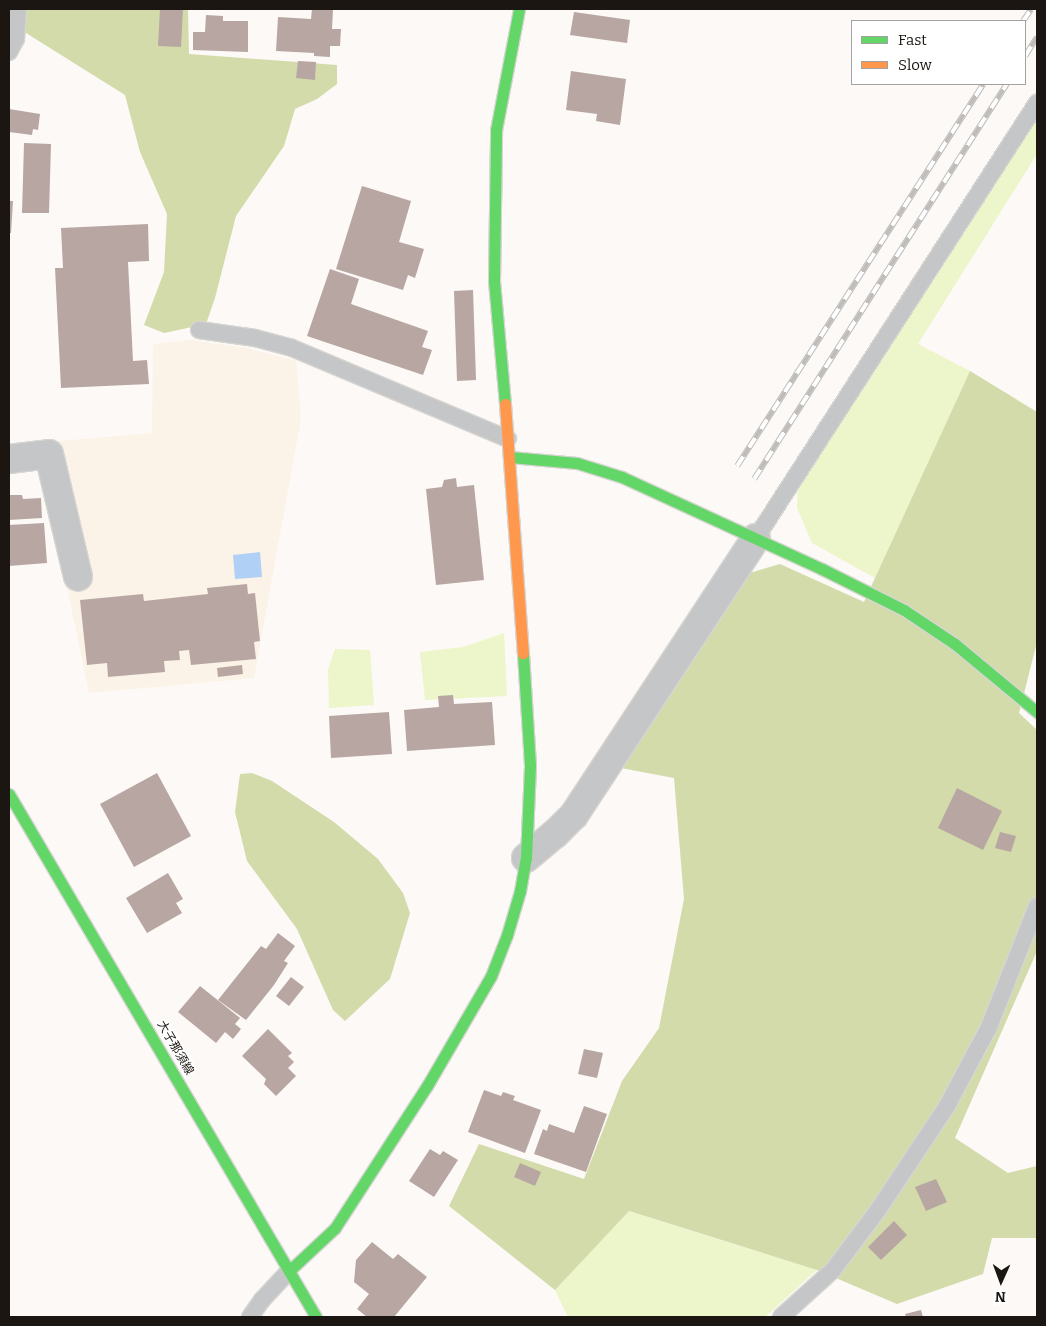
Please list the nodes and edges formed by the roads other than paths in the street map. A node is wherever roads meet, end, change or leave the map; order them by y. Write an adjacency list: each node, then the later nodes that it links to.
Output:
1 (18, 9): 3 (lane)
2 (519, 9): 6 (street)
3 (9, 52)
4 (1037, 103): 9 (lane)
5 (199, 330): 6 (lane)
6 (508, 439): 7 (street)
7 (510, 457): 9 (street); 13 (street)
8 (9, 459): 10 (street)
9 (756, 538): 11 (street); 13 (street)
10 (78, 577)
11 (1037, 712)
12 (9, 794): 15 (street, 大子那須線)
13 (526, 858): 15 (street)
14 (1037, 906): 18 (lane)
15 (290, 1271): 16 (lane); 17 (street, 大子那須線)
16 (250, 1317)
17 (316, 1317)
18 (781, 1317)

